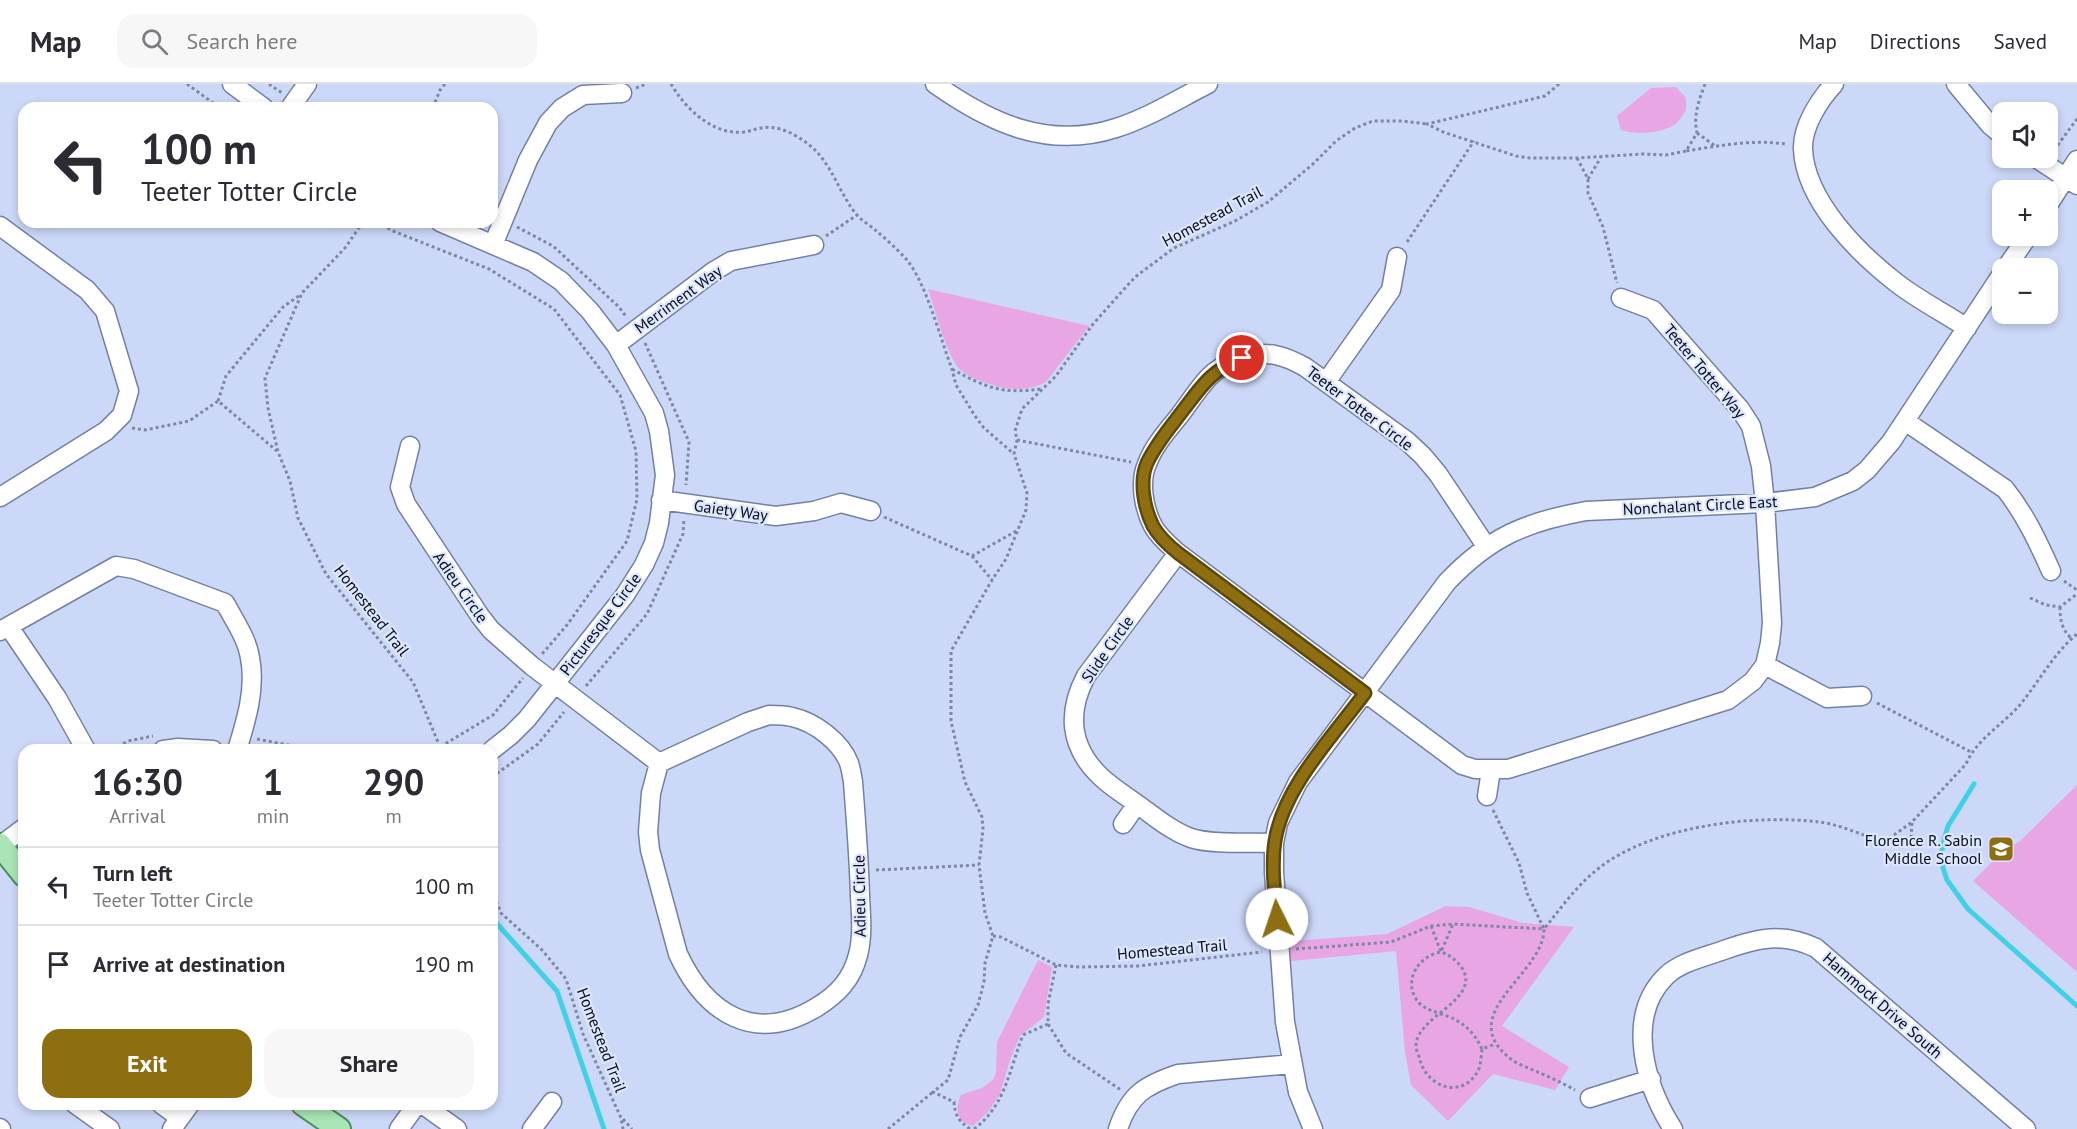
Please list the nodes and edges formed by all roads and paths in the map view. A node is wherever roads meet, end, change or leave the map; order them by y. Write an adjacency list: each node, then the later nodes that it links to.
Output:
1 (188, 84): 13 (path)
2 (232, 84): 14 (street)
3 (307, 84): 15 (street)
4 (445, 84): 16 (path)
5 (671, 84): 33 (path)
6 (935, 84): 7 (street)
7 (1208, 84)
8 (1559, 84): 18 (path, Homestead Trail)
9 (1705, 84): 20 (path)
10 (1834, 84): 24 (street)
11 (1956, 84): 19 (street)
12 (622, 93): 34 (street)
13 (212, 102)
14 (256, 102)
15 (294, 102)
16 (435, 102)
17 (2077, 119): 21 (path)
18 (1426, 124): 22 (path, Homestead Trail); 50 (path, Homestead Trail)
19 (1992, 126)
20 (1697, 133): 23 (path); 25 (path)
21 (2058, 140)
22 (1474, 141): 27 (path, Homestead Trail); 41 (path)
23 (1715, 146): 24 (path, Homestead Trail); 25 (path, Homestead Trail)
24 (1803, 147): 45 (street)
25 (1686, 151): 26 (path, Homestead Trail)
26 (1601, 156): 27 (path, Homestead Trail); 30 (path)
27 (1577, 158): 30 (path)
28 (2077, 160): 31 (street)
29 (2058, 168): 31 (street)
30 (1588, 179): 44 (path)
31 (2071, 181): 32 (street)
32 (2058, 195)
33 (856, 215): 39 (path); 48 (path)
34 (503, 220): 40 (street); 46 (path)
35 (0, 226): 53 (street)
36 (359, 228): 43 (path, Homestead Trail)
37 (388, 228): 77 (path)
38 (454, 228): 40 (street, Picturesque Circle)
39 (814, 244): 46 (street, Merriment Way)
40 (494, 245): 47 (street, Picturesque Circle)
41 (1398, 257): 49 (street)
42 (1992, 289): 45 (street, Nonchalant Circle East)
43 (302, 293): 51 (path, Homestead Trail); 56 (path, Homestead Trail)
44 (1621, 298): 61 (street, Teeter Totter Way)
45 (1967, 328): 52 (street, Nonchalant Circle East)
46 (636, 330): 47 (street, Merriment Way); 62 (path)
47 (616, 345): 60 (street, Picturesque Circle)
48 (952, 369): 50 (path); 57 (path)
49 (1326, 382): 58 (street, Teeter Totter Circle); 65 (street, Teeter Totter Circle)
50 (1041, 389): 54 (path, Homestead Trail)
51 (218, 401): 53 (path); 56 (path, Homestead Trail)
52 (1905, 421): 61 (street, Nonchalant Circle East); 68 (street)
53 (113, 425): 59 (street)
54 (1017, 440): 57 (path, Homestead Trail); 58 (path)
55 (410, 446): 77 (street, Adieu Circle)
56 (278, 452): 84 (path, Homestead Trail)
57 (1014, 454): 64 (path)
58 (1146, 465): 66 (street, Teeter Totter Circle)
59 (0, 497)
60 (661, 500): 62 (street, Gaiety Way); 78 (street, Picturesque Circle)
61 (1765, 503): 65 (street, Nonchalant Circle East); 76 (street, Teeter Totter Circle)
62 (685, 504): 63 (street, Gaiety Way); 81 (path)
63 (871, 512): 67 (path)
64 (1020, 529): 67 (path); 69 (path)
65 (1486, 546): 79 (street, Nonchalant Circle East)
66 (1178, 553): 79 (street, Teeter Totter Circle); 92 (street, Slide Circle)
67 (972, 556): 69 (path)
68 (2051, 571)
69 (992, 580): 99 (path)
70 (2077, 594): 72 (path)
71 (2030, 598): 72 (path)
72 (2060, 607): 75 (path)
73 (5, 629): 82 (street); 83 (street)
74 (2077, 634): 75 (path)
75 (2072, 638): 87 (path)
76 (1765, 664): 80 (street); 89 (street, Teeter Totter Circle)
77 (532, 666): 78 (street, Adieu Circle); 85 (path)
78 (556, 682): 81 (street, Adieu Circle); 86 (street, Picturesque Circle)
79 (1365, 693): 89 (street, Teeter Totter Circle); 97 (street, Nonchalant Circle East)
80 (1862, 696): 87 (path)
81 (576, 698): 88 (street, Adieu Circle); 90 (path)
82 (83, 744)
83 (239, 744)
84 (439, 744)
85 (445, 744)
86 (498, 745)
87 (1971, 752): 93 (path)
88 (659, 764): 101 (street, Adieu Circle); 101 (street, Adieu Circle)
89 (1491, 770): 91 (street)
90 (498, 773)
91 (1487, 796): 105 (path)
92 (1137, 804): 94 (street); 97 (street, Slide Circle)
93 (1912, 822): 96 (path); 96 (path)
94 (1123, 824)
95 (18, 832): 98 (street)
96 (1884, 842): 105 (path)
97 (1274, 843): 107 (street, Nonchalant Circle East)
98 (0, 846): 100 (main road)
99 (979, 865): 101 (path); 106 (path)
100 (18, 868)
101 (859, 871)
102 (498, 905): 124 (path, Homestead Trail)
103 (1453, 924): 104 (path, Homestead Trail); 105 (path, Homestead Trail); 108 (path)
104 (1431, 926): 107 (path, Homestead Trail); 108 (path)
105 (1544, 929): 112 (path)
106 (993, 936): 109 (path, Homestead Trail); 116 (path)
107 (1280, 950): 109 (path, Homestead Trail); 114 (street, Nonchalant Circle East)
108 (1441, 952): 110 (path); 110 (path)
109 (1056, 965): 111 (path)
110 (1440, 1013): 113 (path); 113 (path)
111 (1048, 1024): 118 (path); 133 (path)
112 (1495, 1044): 113 (path); 117 (path)
113 (1482, 1049)
114 (1292, 1064): 118 (street); 135 (street, Nonchalant Circle East)
115 (1651, 1079): 117 (street); 136 (street, Hammock Drive South); 137 (street, Hammock Drive South)
116 (933, 1092): 132 (path); 133 (path)
117 (1590, 1098)
118 (1133, 1099): 134 (street)
119 (552, 1102): 129 (street)
120 (83, 1110): 125 (street)
121 (311, 1110): 126 (main road)
122 (413, 1110): 127 (street)
123 (430, 1110): 128 (street)
124 (621, 1118): 130 (path, Homestead Trail); 131 (path, Homestead Trail)
125 (110, 1129)
126 (337, 1129)
127 (399, 1129)
128 (457, 1129)
129 (532, 1129)
130 (623, 1129)
131 (632, 1129)
132 (888, 1129)
133 (972, 1129)
134 (1118, 1129)
135 (1313, 1129)
136 (1673, 1129)
137 (2026, 1129)

